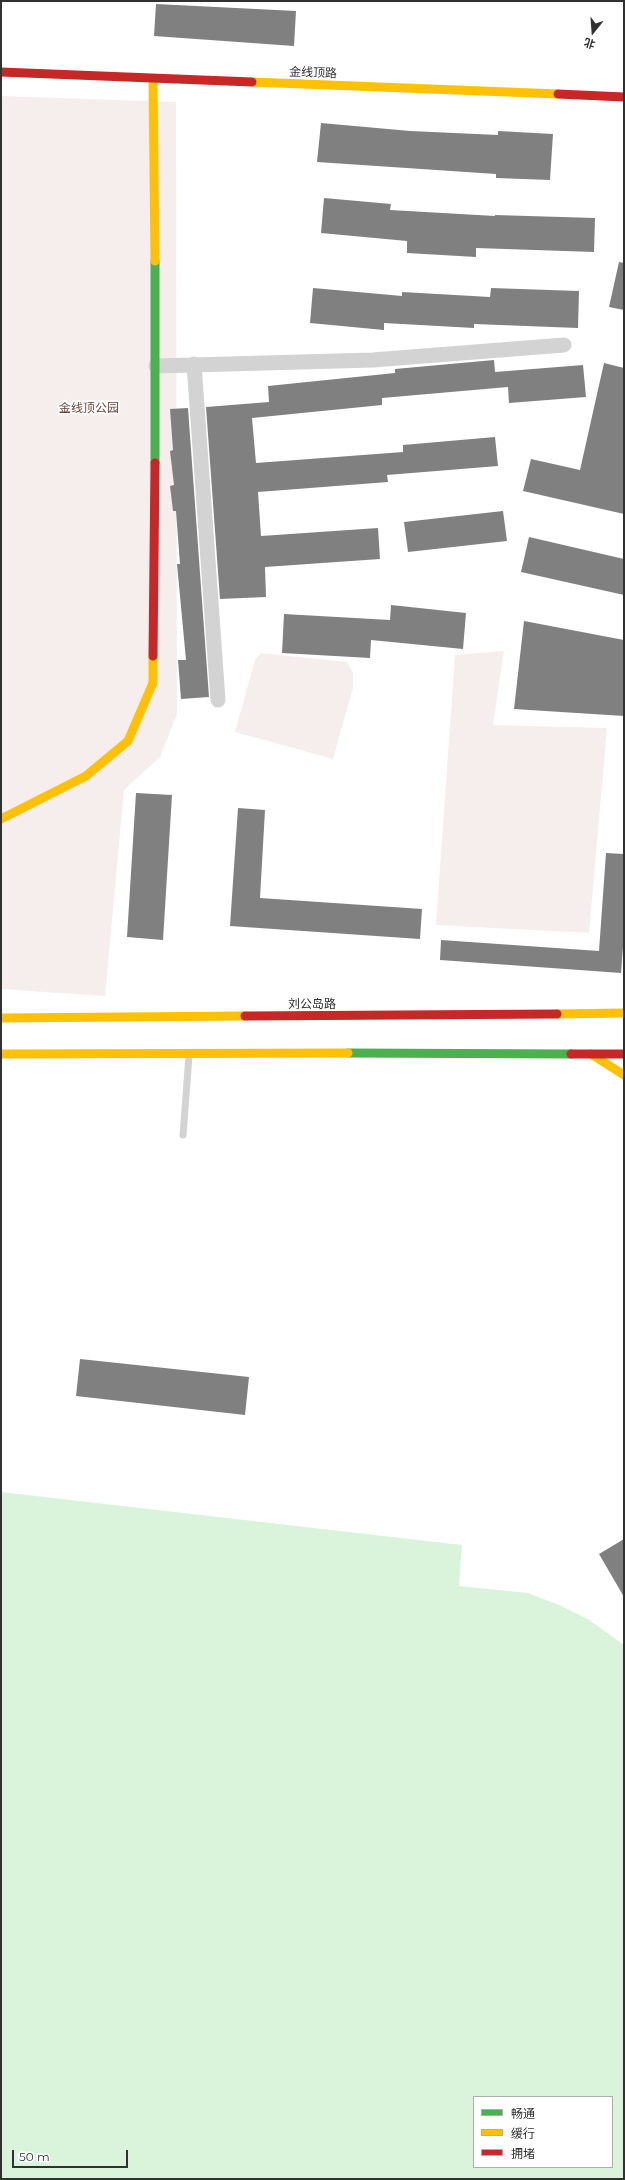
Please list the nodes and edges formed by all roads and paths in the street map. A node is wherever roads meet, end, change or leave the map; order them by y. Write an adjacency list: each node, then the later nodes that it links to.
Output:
1 (1, 72): 2 (street, 金线顶路)
2 (153, 79): 3 (street, 金线顶路); 6 (street)
3 (624, 98)
4 (564, 345): 5 (street)
5 (194, 364): 6 (street); 7 (street)
6 (156, 366): 8 (street)
7 (218, 700)
8 (1, 819)
9 (623, 1012): 10 (street, 刘公岛路)
10 (1, 1018)
11 (1, 1054): 12 (street)
12 (189, 1054): 13 (street); 16 (lane)
13 (591, 1054): 14 (street); 15 (street)
14 (624, 1054)
15 (624, 1075)
16 (183, 1135)

